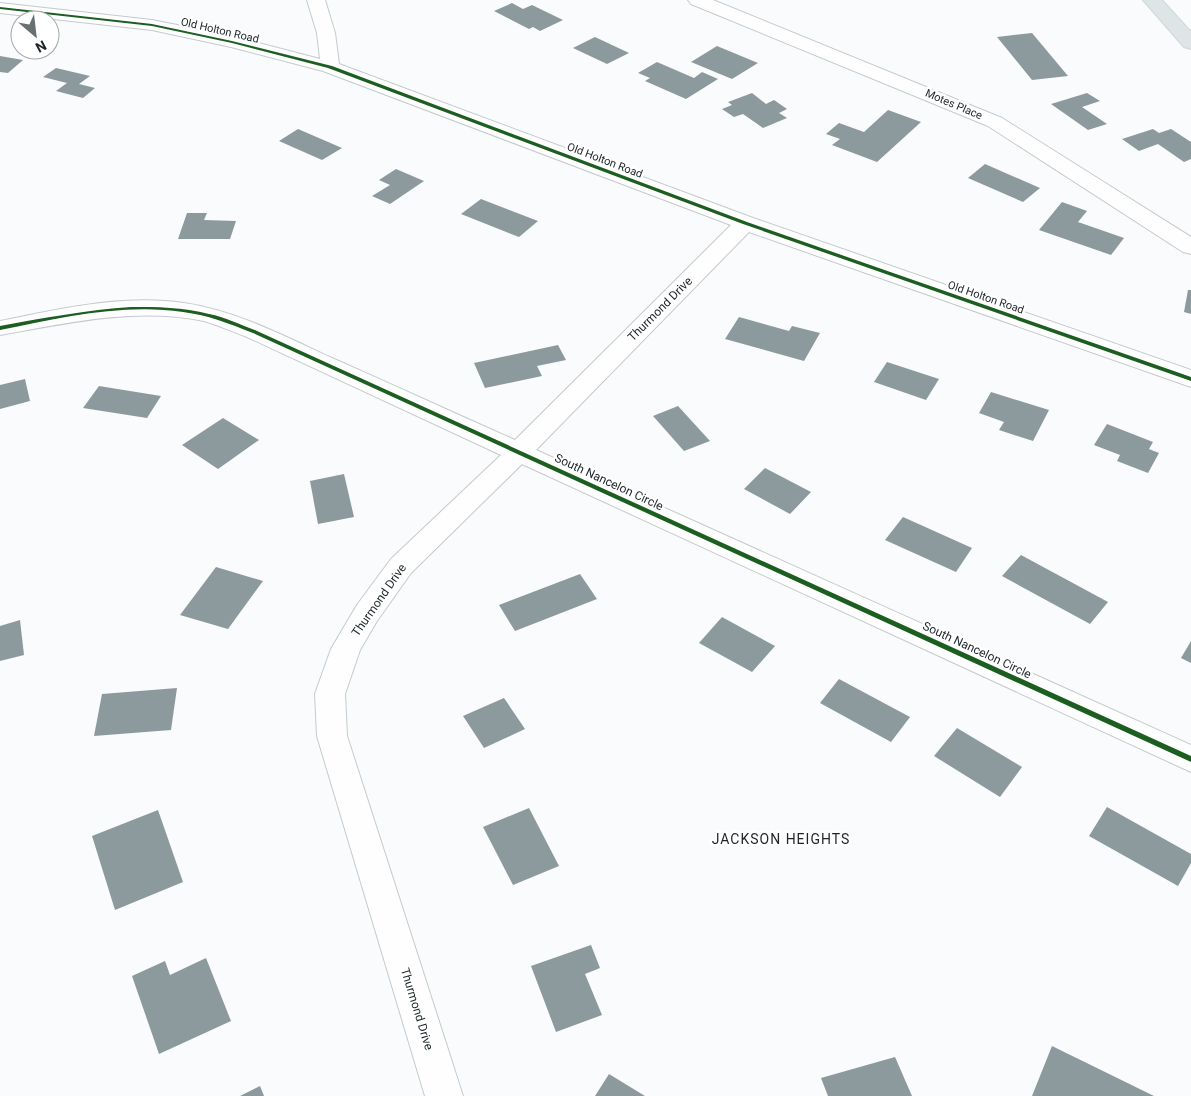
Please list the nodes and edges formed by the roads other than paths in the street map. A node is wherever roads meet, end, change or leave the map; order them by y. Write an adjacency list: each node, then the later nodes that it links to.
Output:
1 (316, 0): 6 (street)
2 (697, 0): 8 (street, Motes Place)
3 (1152, 0): 5 (main road)
4 (0, 8): 6 (street, Old Holton Road)
5 (1191, 43)
6 (330, 67): 7 (street, Old Holton Road)
7 (745, 223): 10 (street, Old Holton Road); 11 (street, Thurmond Drive)
8 (1191, 247)
9 (0, 328): 11 (street, South Nancelon Circle)
10 (1191, 379)
11 (518, 453): 12 (street, South Nancelon Circle); 13 (street, Thurmond Drive)
12 (1191, 759)
13 (444, 1096)

